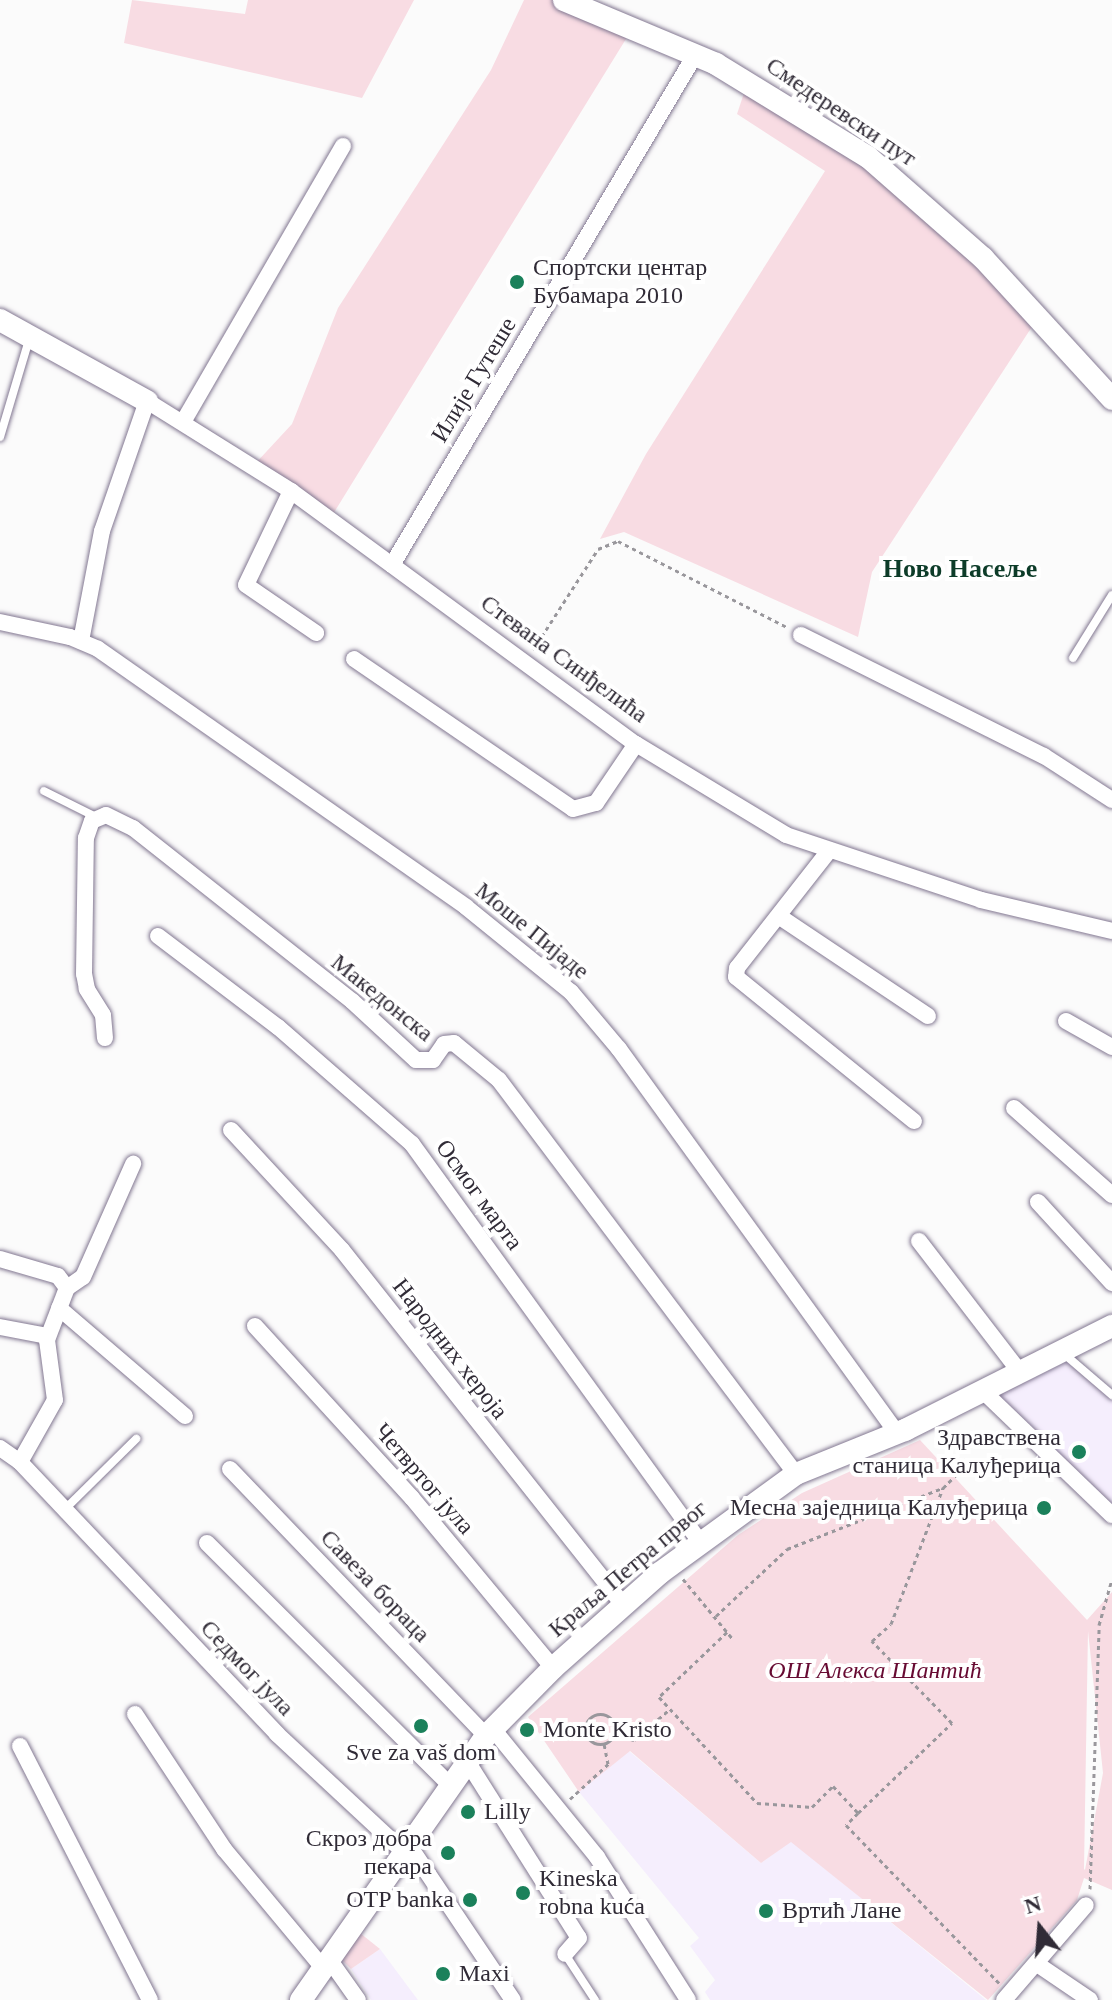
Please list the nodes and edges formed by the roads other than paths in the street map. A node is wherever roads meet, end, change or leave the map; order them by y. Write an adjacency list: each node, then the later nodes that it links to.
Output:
1 (564, 0): 2 (street, Смедеревски пут)
2 (695, 55): 6 (street, Смедеревски пут); 11 (street, Илије Гутеше)
3 (343, 146): 8 (street)
4 (0, 320): 5 (street, Стевана Синђелића)
5 (31, 336): 7 (street, Стевана Синђелића); 9 (lane)
6 (1112, 399)
7 (147, 401): 8 (street, Стевана Синђелића); 16 (street)
8 (183, 422): 10 (street, Стевана Синђелића)
9 (0, 437)
10 (291, 491): 11 (street, Стевана Синђелића); 14 (street)
11 (392, 565): 19 (street, Стевана Синђелића)
12 (1112, 595): 17 (lane)
13 (0, 622): 16 (street, Моше Пијаде)
14 (316, 633)
15 (801, 635): 21 (street)
16 (81, 641): 51 (street, Моше Пијаде)
17 (1073, 658)
18 (354, 659): 19 (street)
19 (636, 744): 23 (street, Стевана Синђелића)
20 (44, 791): 22 (lane)
21 (1112, 800)
22 (98, 818): 29 (street); 55 (street, Македонска)
23 (828, 852): 24 (street); 25 (street, Стевана Синђелића)
24 (780, 917): 27 (street); 32 (street)
25 (1112, 931)
26 (158, 936): 58 (street, Осмог марта)
27 (928, 1016)
28 (1066, 1021): 30 (street)
29 (105, 1038)
30 (1112, 1047)
31 (1014, 1108): 35 (street)
32 (914, 1121)
33 (231, 1130): 60 (street, Народних хероја)
34 (133, 1164): 40 (street)
35 (1112, 1195)
36 (1038, 1202): 39 (street)
37 (919, 1241): 47 (street)
38 (0, 1259): 40 (street)
39 (1112, 1283)
40 (67, 1288): 41 (street)
41 (59, 1308): 45 (street); 50 (street)
42 (255, 1326): 61 (street, Четвртог јула)
43 (1112, 1326): 46 (street, Краља Петра првог)
44 (0, 1327): 45 (street)
45 (48, 1336): 53 (street)
46 (1062, 1352): 47 (street, Краља Петра првог); 49 (lane)
47 (1020, 1372): 48 (street, Краља Петра првог)
48 (983, 1391): 51 (street, Краља Петра првог); 57 (street)
49 (1112, 1395)
50 (185, 1416)
51 (897, 1433): 55 (street, Краља Петра првог)
52 (136, 1439): 56 (lane)
53 (8, 1457): 56 (street, Седмог јула)
54 (230, 1469): 63 (street, Савеза бораца)
55 (796, 1474): 58 (street, Краља Петра првог)
56 (63, 1511): 67 (street, Седмог јула)
57 (1111, 1511)
58 (699, 1540): 60 (street, Краља Петра првог)
59 (207, 1543): 66 (street)
60 (623, 1605): 61 (street, Краља Петра првог)
61 (553, 1668): 63 (street, Краља Петра првог)
62 (135, 1714): 70 (street)
63 (489, 1733): 65 (street, Краља Петра првог); 78 (street, Савеза бораца)
64 (20, 1746): 73 (street)
65 (467, 1761): 66 (street, Краља Петра првог); 69 (street)
66 (449, 1784): 67 (street, Краља Петра првог)
67 (405, 1848): 70 (street, Краља Петра првог); 76 (street, Седмог јула)
68 (1086, 1905): 71 (street)
69 (565, 1954): 77 (lane)
70 (326, 1964): 74 (street, Краља Петра првог); 75 (street)
71 (1037, 1964): 72 (street); 79 (street)
72 (1007, 1997)
73 (150, 2000)
74 (301, 2000)
75 (358, 2000)
76 (513, 2000)
77 (595, 2000)
78 (688, 2000)
79 (1090, 2000)

